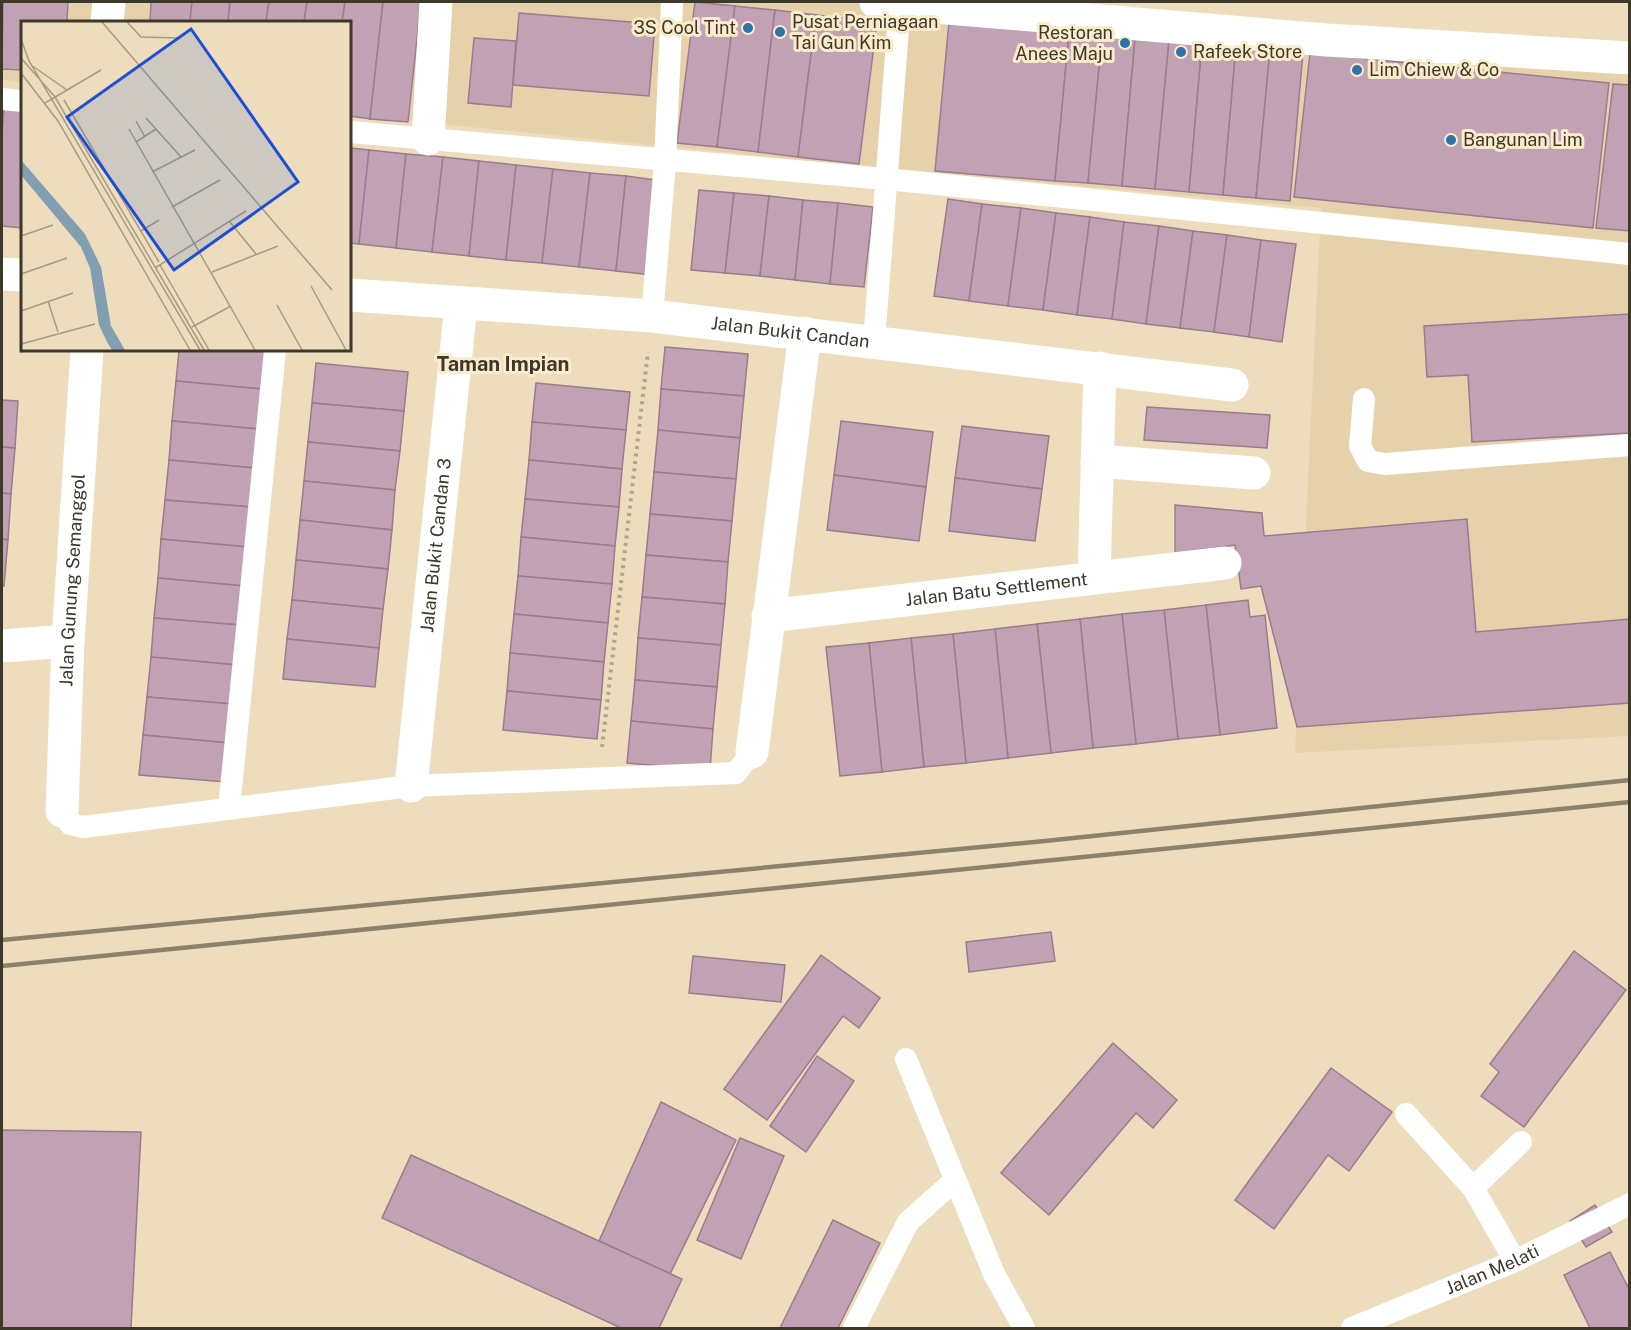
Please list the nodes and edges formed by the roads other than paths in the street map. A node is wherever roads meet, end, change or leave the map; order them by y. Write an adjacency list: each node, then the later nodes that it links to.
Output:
1 (109, 2): 5 (street)
2 (436, 2): 10 (street)
3 (672, 2): 11 (lane)
4 (892, 2): 6 (street); 12 (lane)
5 (107, 21)
6 (1629, 58)
7 (2, 99): 8 (lane)
8 (21, 101)
9 (351, 132): 10 (lane)
10 (428, 139): 11 (lane)
11 (665, 162): 12 (lane); 18 (lane)
12 (886, 179): 13 (lane); 20 (lane)
13 (1629, 254)
14 (2, 274): 15 (street)
15 (21, 275)
16 (351, 296): 17 (street, Jalan Bukit Candan)
17 (461, 305): 18 (street, Jalan Bukit Candan); 35 (street, Jalan Bukit Candan 3)
18 (652, 316): 19 (street, Jalan Bukit Candan)
19 (805, 333): 20 (street, Jalan Bukit Candan); 31 (street)
20 (874, 340): 23 (street, Jalan Bukit Candan)
21 (87, 351): 32 (street, Jalan Gunung Semanggol)
22 (275, 351): 36 (lane)
23 (1100, 368): 24 (street, Jalan Bukit Candan); 27 (street)
24 (1232, 385)
25 (1364, 399): 26 (lane)
26 (1629, 445)
27 (1097, 461): 28 (street); 30 (street)
28 (1254, 473)
29 (1225, 563): 30 (street, Jalan Batu Settlement)
30 (1094, 577): 31 (street, Jalan Batu Settlement)
31 (768, 616): 34 (street)
32 (68, 641): 33 (street); 37 (street, Jalan Gunung Semanggol)
33 (2, 646)
34 (752, 752): 35 (lane)
35 (411, 786): 36 (lane)
36 (229, 808): 37 (lane)
37 (62, 812)
38 (906, 1059): 41 (lane)
39 (1406, 1113): 42 (lane)
40 (1521, 1142): 42 (lane)
41 (955, 1179): 45 (lane); 46 (lane)
42 (1473, 1188): 44 (lane)
43 (1629, 1204): 44 (lane, Jalan Melati)
44 (1515, 1261): 47 (lane, Jalan Melati)
45 (854, 1329)
46 (1024, 1329)
47 (1352, 1329)

